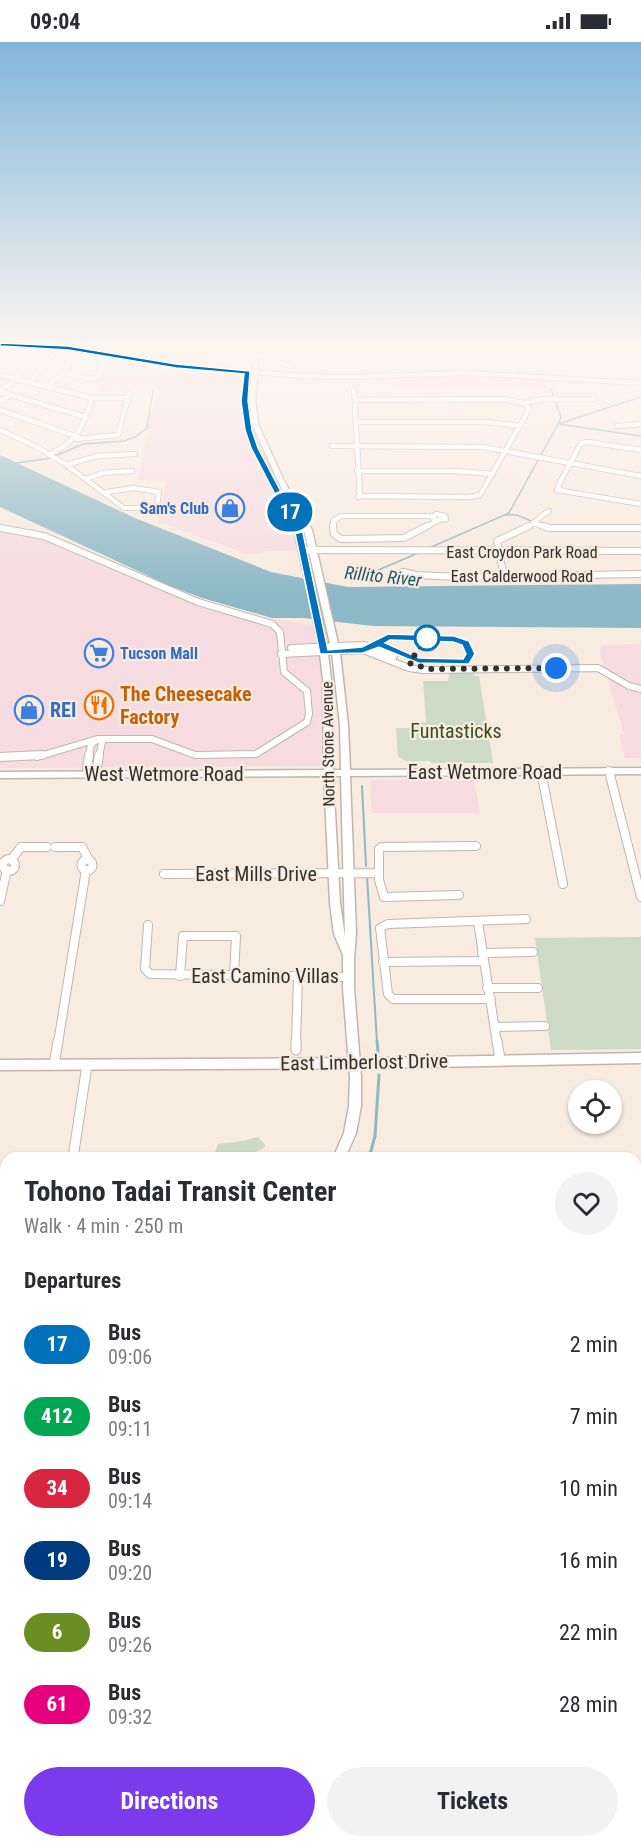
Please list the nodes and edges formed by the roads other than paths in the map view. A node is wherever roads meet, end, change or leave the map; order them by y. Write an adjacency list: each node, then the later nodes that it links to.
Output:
1 (50, 428): 9 (street)
2 (81, 428): 9 (street)
3 (120, 428): 9 (street)
4 (249, 428): 32 (main road, North Stone Avenue)
5 (257, 428): 34 (main road, North Stone Avenue)
6 (355, 428): 11 (street)
7 (519, 428): 13 (street)
8 (0, 430): 15 (street)
9 (77, 438): 15 (street)
10 (332, 446): 11 (street)
11 (356, 446): 13 (street); 19 (street)
12 (641, 450): 17 (street)
13 (506, 451): 17 (street); 20 (street)
14 (135, 454): 16 (street)
15 (55, 455): 16 (street)
16 (69, 464): 22 (street)
17 (569, 464): 21 (street); 24 (street)
18 (132, 471): 22 (street)
19 (357, 471): 20 (street); 20 (street)
20 (493, 474)
21 (641, 476)
22 (88, 478): 23 (street)
23 (107, 492): 23 (street)
24 (641, 504)
25 (549, 511): 28 (street)
26 (432, 516): 27 (street); 27 (street); 31 (street)
27 (437, 521): 31 (street)
28 (533, 523): 30 (street); 35 (street)
29 (0, 528): 42 (street)
30 (641, 528)
31 (389, 538): 36 (street)
32 (304, 550): 34 (street, East Croydon Park Road); 40 (main road, North Stone Avenue)
33 (641, 551): 35 (street, East Croydon Park Road)
34 (314, 552): 36 (street, East Croydon Park Road); 41 (main road, North Stone Avenue)
35 (498, 552): 36 (street, East Croydon Park Road); 39 (street)
36 (391, 554)
37 (404, 572): 39 (street, East Calderwood Road)
38 (641, 574): 39 (street, East Calderwood Road)
39 (504, 577)
40 (323, 649): 41 (street); 42 (street); 49 (main road, North Stone Avenue)
41 (335, 649): 43 (street); 50 (main road, North Stone Avenue)
42 (281, 651): 44 (street)
43 (641, 689)
44 (98, 739): 45 (street); 51 (street)
45 (0, 757)
46 (541, 771): 47 (main road, East Wetmore Road); 50 (main road, East Wetmore Road); 58 (street)
47 (609, 771): 48 (main road, East Wetmore Road); 60 (street)
48 (641, 771)
49 (328, 772): 50 (main road, East Wetmore Road); 51 (main road, West Wetmore Road); 57 (main road, North Stone Avenue)
50 (345, 772): 54 (main road, North Stone Avenue)
51 (91, 774): 52 (main road, West Wetmore Road)
52 (0, 775)
53 (476, 846): 55 (street)
54 (349, 873): 55 (street, East Mills Drive); 57 (street, East Mills Drive); 65 (main road, North Stone Avenue)
55 (379, 873): 59 (street)
56 (164, 874): 57 (street, East Mills Drive)
57 (334, 874): 65 (main road, North Stone Avenue)
58 (563, 884)
59 (459, 896)
60 (640, 897)
61 (0, 901): 83 (street)
62 (526, 919): 63 (street)
63 (478, 922): 67 (street); 68 (street)
64 (148, 925): 69 (street, East Camino Villas)
65 (347, 952): 72 (main road, North Stone Avenue)
66 (533, 952): 67 (street)
67 (482, 957): 68 (street); 73 (street)
68 (383, 962): 75 (street)
69 (180, 976): 70 (street, East Camino Villas); 70 (street)
70 (234, 976): 71 (street, East Camino Villas)
71 (298, 976): 72 (street, East Camino Villas); 78 (street)
72 (349, 977): 81 (main road, North Stone Avenue)
73 (487, 988): 74 (street); 75 (street)
74 (538, 988)
75 (491, 999): 77 (street)
76 (545, 1026): 77 (street)
77 (495, 1027): 80 (street)
78 (296, 1050)
79 (641, 1058): 80 (street, East Limberlost Drive)
80 (500, 1059): 81 (street, East Limberlost Drive)
81 (354, 1063): 84 (street, East Limberlost Drive); 86 (main road, North Stone Avenue)
82 (0, 1065): 83 (street, East Limberlost Drive)
83 (54, 1065): 84 (street, East Limberlost Drive)
84 (87, 1065): 85 (street)
85 (74, 1152)
86 (341, 1152)

